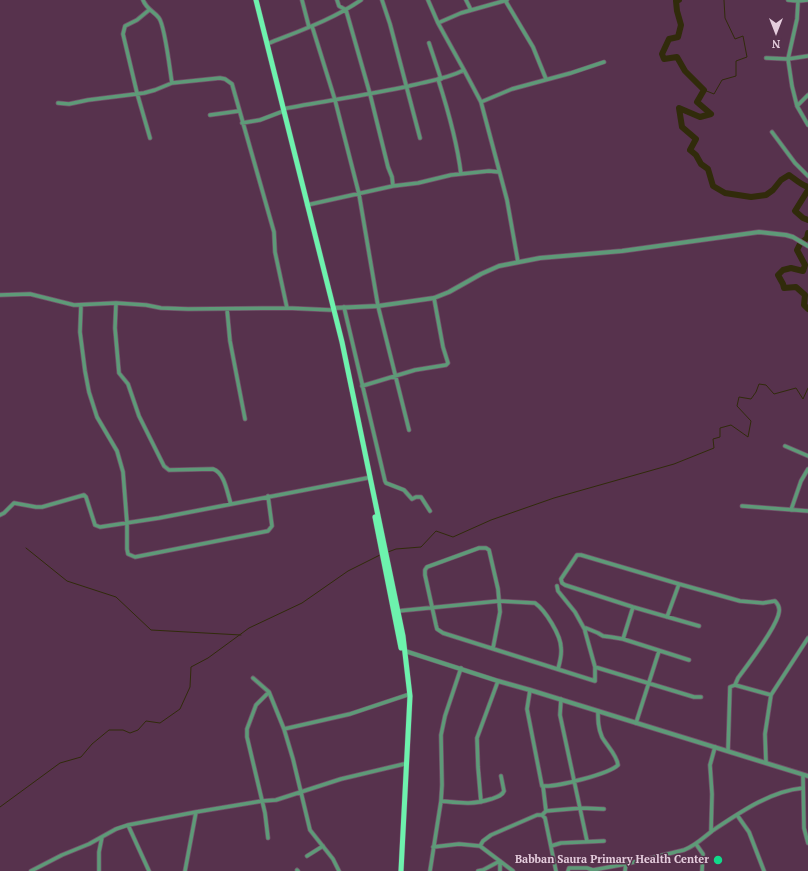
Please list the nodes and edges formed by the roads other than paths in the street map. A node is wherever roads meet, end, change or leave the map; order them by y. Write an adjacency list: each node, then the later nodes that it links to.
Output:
1 (143, 0): 15 (street)
2 (147, 0): 15 (street)
3 (253, 0): 39 (main road)
4 (256, 0): 22 (main road)
5 (302, 0): 20 (street)
6 (337, 0): 17 (street)
7 (361, 0): 17 (street)
8 (382, 0): 31 (street)
9 (428, 0): 19 (street)
10 (466, 0): 18 (street)
11 (506, 0): 18 (street); 29 (street)
12 (788, 0): 14 (street)
13 (807, 0): 14 (street)
14 (798, 1): 25 (street)
15 (145, 6): 16 (street)
16 (149, 10): 30 (street); 32 (street)
17 (346, 10): 20 (street); 33 (street)
18 (471, 10): 19 (street)
19 (438, 23): 27 (street)
20 (311, 27): 22 (street); 35 (street)
21 (430, 43): 28 (street)
22 (267, 44): 39 (main road)
23 (808, 56): 25 (street)
24 (766, 58): 25 (street)
25 (788, 59): 38 (street)
26 (604, 62): 29 (street)
27 (464, 70): 28 (street); 36 (street)
28 (440, 79): 31 (street); 50 (street)
29 (546, 79): 36 (street)
30 (172, 83): 32 (street); 40 (street)
31 (406, 86): 33 (street); 46 (street)
32 (137, 94): 37 (street); 45 (street)
33 (370, 94): 35 (street); 52 (street)
34 (808, 95): 38 (street)
35 (336, 100): 39 (street); 54 (street)
36 (481, 102): 47 (street)
37 (58, 103)
38 (797, 106): 43 (street)
39 (282, 110): 42 (street); 53 (main road)
40 (239, 111): 41 (street); 42 (street)
41 (210, 114)
42 (242, 123): 63 (street)
43 (808, 125)
44 (772, 132): 51 (street)
45 (150, 138)
46 (420, 138)
47 (497, 164): 48 (street); 49 (street)
48 (489, 171): 49 (street); 50 (street)
49 (499, 172): 57 (street)
50 (461, 174): 52 (street)
51 (808, 176)
52 (393, 186): 54 (street)
53 (302, 189): 55 (main road); 66 (main road)
54 (359, 194): 55 (street); 62 (street)
55 (307, 205): 66 (main road)
56 (808, 246): 57 (street)
57 (518, 262): 59 (street)
58 (0, 295): 61 (street)
59 (434, 298): 62 (street); 67 (street)
60 (116, 303): 61 (street); 65 (street); 76 (street)
61 (81, 305): 82 (street)
62 (378, 306): 64 (street); 67 (street)
63 (287, 308): 65 (street); 66 (street)
64 (344, 308): 66 (street); 68 (street)
65 (227, 309): 69 (street)
66 (332, 309): 74 (main road); 88 (main road)
67 (395, 376): 68 (street); 70 (street)
68 (362, 386): 79 (street)
69 (245, 419)
70 (409, 430)
71 (785, 446): 72 (street)
72 (808, 456)
73 (808, 469): 78 (street)
74 (367, 478): 75 (street); 107 (main road)
75 (268, 496): 76 (street); 82 (street)
76 (231, 504): 82 (street)
77 (742, 506): 78 (street)
78 (790, 510): 80 (street)
79 (430, 511)
80 (808, 511)
81 (0, 515): 82 (street)
82 (127, 523)
83 (678, 584): 87 (street); 89 (street); 104 (street)
84 (557, 586): 91 (street)
85 (499, 601): 86 (street); 86 (street); 94 (street); 100 (street)
86 (432, 607): 88 (street); 94 (street)
87 (633, 607): 89 (street); 93 (street)
88 (398, 611): 95 (main road)
89 (667, 617): 90 (street)
90 (699, 626)
91 (585, 630): 93 (street); 98 (street)
92 (808, 638): 108 (street)
93 (623, 639): 96 (street)
94 (492, 648): 100 (street)
95 (405, 651): 99 (street); 153 (main road)
96 (658, 651): 97 (street); 103 (street)
97 (689, 660)
98 (595, 667): 100 (street); 103 (street)
99 (460, 668): 102 (street); 124 (street)
100 (558, 669)
101 (253, 678): 106 (street)
102 (498, 682): 105 (street); 126 (street)
103 (648, 683): 109 (street); 112 (street)
104 (735, 685): 108 (street); 115 (street)
105 (530, 690): 110 (street); 121 (street)
106 (269, 692): 113 (street); 125 (street)
107 (407, 695): 113 (street); 117 (main road)
108 (771, 695): 116 (street)
109 (701, 697)
110 (561, 699): 111 (street); 120 (street)
111 (598, 711): 112 (street); 120 (street)
112 (636, 723): 114 (street)
113 (284, 729): 123 (street)
114 (715, 747): 115 (street); 134 (street)
115 (728, 751): 116 (street)
116 (766, 763): 118 (street)
117 (404, 764): 123 (street); 153 (main road)
118 (806, 775): 122 (street)
119 (501, 776): 126 (street)
120 (574, 781): 121 (street); 127 (street)
121 (543, 786): 129 (street)
122 (803, 788): 132 (street); 139 (street)
123 (301, 791): 125 (street); 141 (street)
124 (441, 800): 126 (street); 144 (street)
125 (262, 801): 130 (street); 136 (street)
126 (481, 802)
127 (581, 808): 128 (street); 129 (street); 137 (street)
128 (604, 809)
129 (546, 811): 131 (street)
130 (196, 812): 133 (street); 151 (street)
131 (542, 815): 142 (street); 143 (street)
132 (737, 815): 134 (street); 162 (street)
133 (128, 825): 135 (street); 150 (street)
134 (711, 832): 140 (street)
135 (102, 837): 148 (street); 149 (street)
136 (268, 838)
137 (587, 841): 138 (street); 143 (street)
138 (604, 841)
139 (808, 843)
140 (696, 844): 147 (street); 161 (street)
141 (323, 846): 145 (street); 152 (street)
142 (480, 846): 144 (street); 146 (street)
143 (551, 846): 158 (street)
144 (434, 847): 154 (street)
145 (307, 856)
146 (500, 861): 155 (street); 156 (street); 157 (street)
147 (626, 864): 159 (street); 160 (street)
148 (30, 871)
149 (99, 871)
150 (149, 871)
151 (185, 871)
152 (339, 871)
153 (400, 871)
154 (430, 871)
155 (478, 871)
156 (500, 871)
157 (513, 871)
158 (556, 871)
159 (568, 871)
160 (625, 871)
161 (702, 871)
162 (764, 871)

